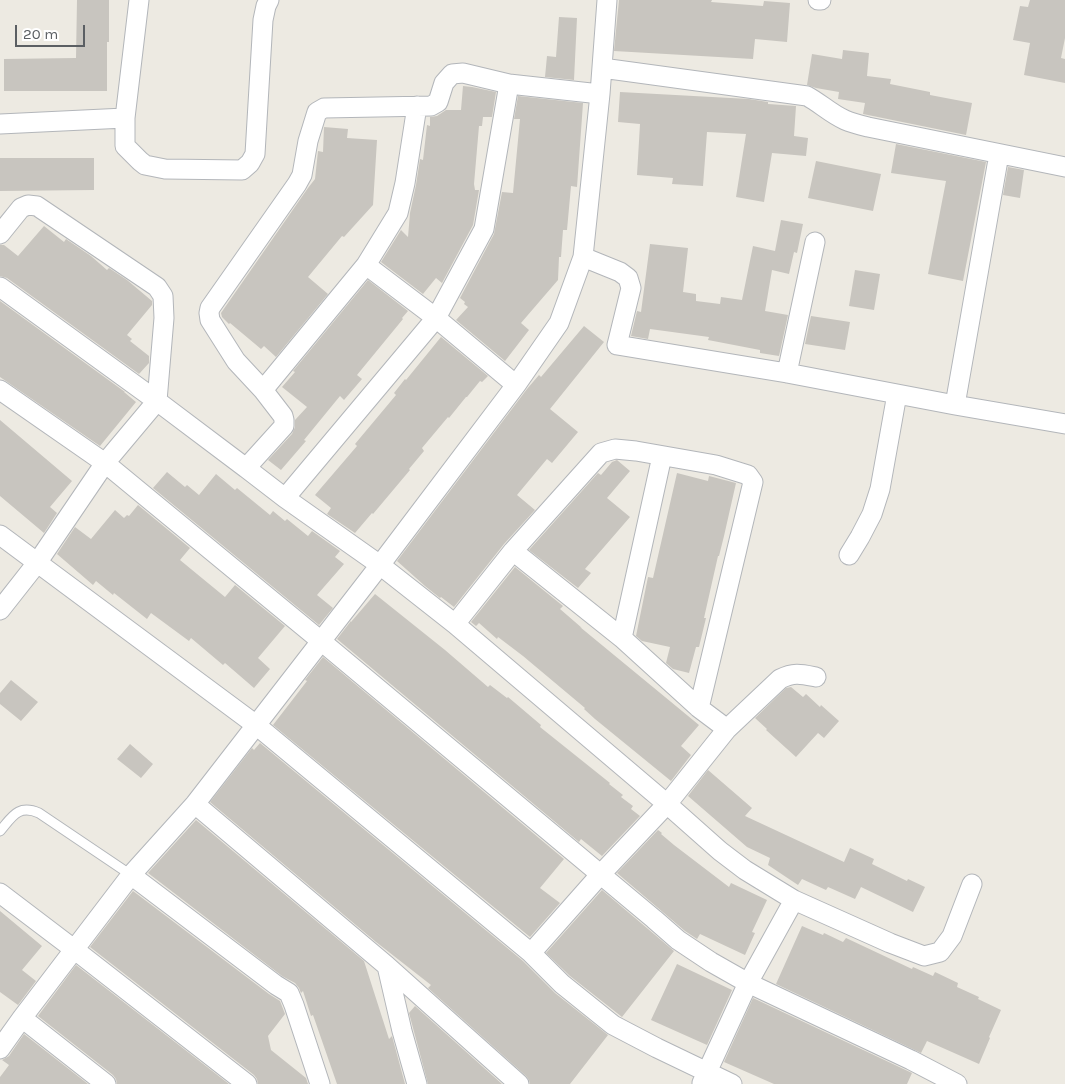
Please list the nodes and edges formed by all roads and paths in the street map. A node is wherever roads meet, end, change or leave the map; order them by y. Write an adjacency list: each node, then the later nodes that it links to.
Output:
1 (139, 0): 8 (street)
2 (270, 0): 8 (street)
3 (607, 0): 4 (street)
4 (602, 68): 6 (street); 10 (street)
5 (509, 84): 6 (street); 7 (street); 17 (street)
6 (600, 94): 14 (street)
7 (417, 106): 15 (street); 21 (street)
8 (125, 118): 9 (street)
9 (0, 124)
10 (999, 154): 11 (street); 24 (street)
11 (1065, 167)
12 (0, 234): 23 (street)
13 (815, 242): 18 (street)
14 (582, 257): 18 (street); 19 (street)
15 (366, 265): 17 (street); 21 (street)
16 (0, 287): 23 (street)
17 (436, 318): 19 (street); 29 (street)
18 (788, 373): 22 (street)
19 (516, 385): 34 (street)
20 (0, 390): 27 (street)
21 (263, 390): 28 (street)
22 (897, 394): 24 (street); 32 (street)
23 (157, 401): 27 (street); 28 (street)
24 (955, 405): 25 (street)
25 (1065, 424)
26 (662, 456): 31 (street); 37 (street); 40 (street)
27 (105, 463): 33 (street); 38 (street)
28 (246, 468): 29 (street)
29 (285, 498): 34 (street)
30 (0, 535): 33 (street)
31 (513, 551): 36 (street); 37 (street)
32 (849, 555)
33 (37, 563): 35 (street); 41 (street)
34 (380, 565): 36 (street); 38 (street)
35 (0, 610)
36 (455, 624): 44 (street)
37 (622, 638): 40 (street)
38 (321, 641): 41 (street); 47 (street)
39 (816, 677): 42 (street)
40 (699, 708): 42 (street)
41 (256, 724): 43 (street); 52 (street)
42 (726, 729): 44 (street)
43 (194, 804): 46 (street); 53 (street)
44 (667, 804): 47 (street); 50 (street)
45 (0, 831): 46 (lane)
46 (131, 875): 51 (street); 60 (street)
47 (600, 875): 52 (street); 54 (street)
48 (972, 884): 50 (street)
49 (0, 893): 51 (street)
50 (794, 900): 54 (street)
51 (75, 950): 55 (street); 59 (street)
52 (531, 953): 57 (street)
53 (387, 966): 61 (street); 62 (street)
54 (748, 983): 57 (street); 64 (street)
55 (22, 1018): 56 (street); 58 (street)
56 (0, 1049)
57 (704, 1078): 63 (street)
58 (106, 1084)
59 (247, 1084)
60 (320, 1084)
61 (416, 1084)
62 (519, 1084)
63 (732, 1084)
64 (957, 1084)

